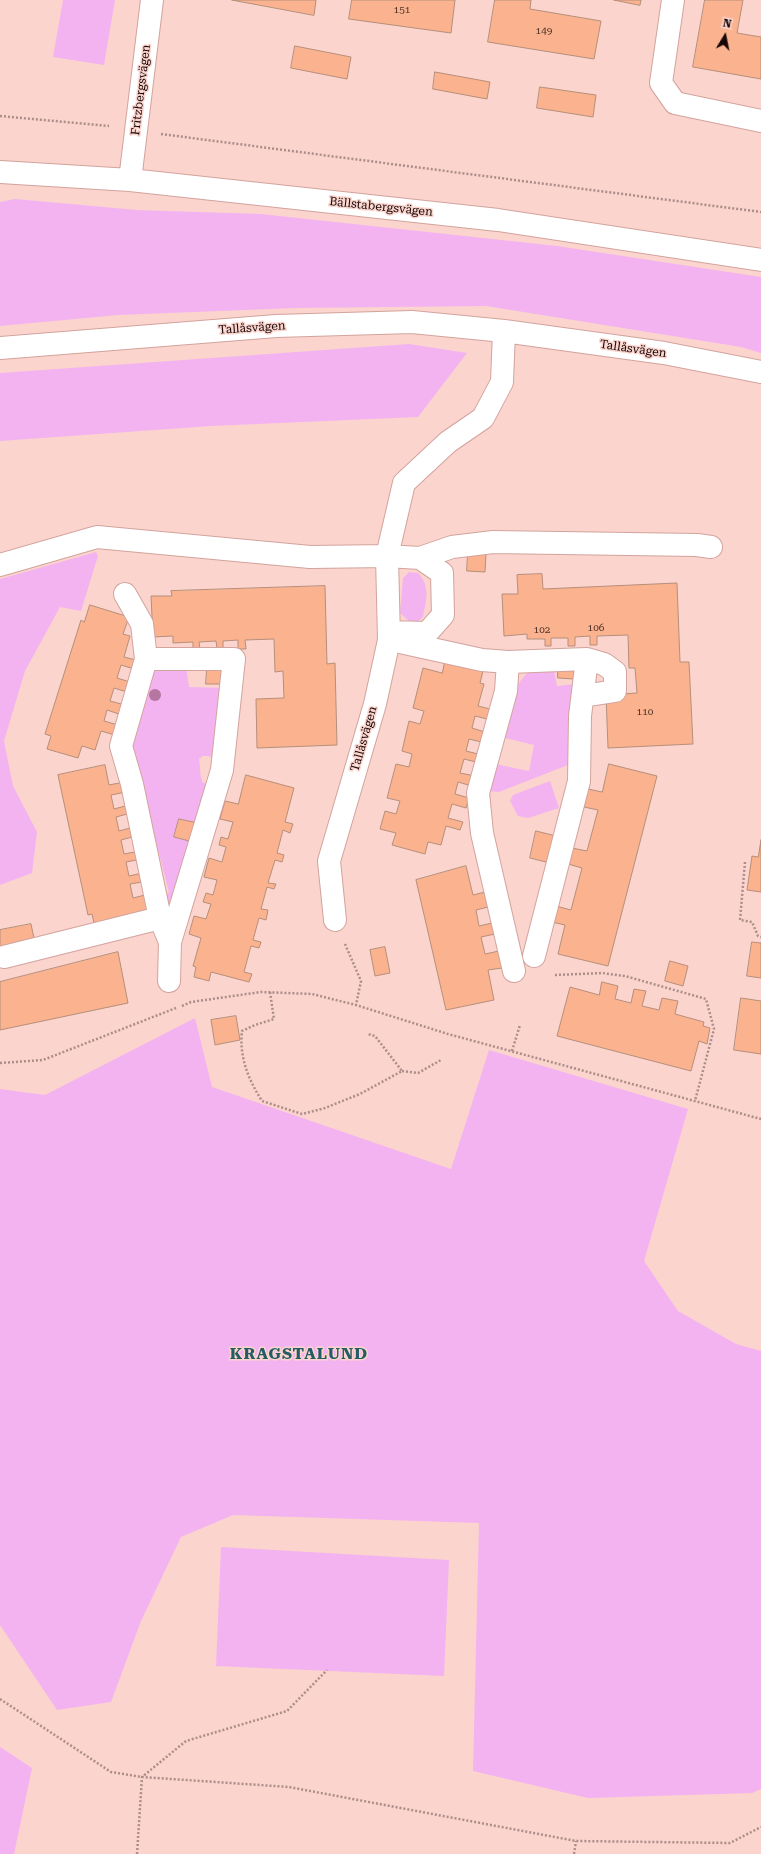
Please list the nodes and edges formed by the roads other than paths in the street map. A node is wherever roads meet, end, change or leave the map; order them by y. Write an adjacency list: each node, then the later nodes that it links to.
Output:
1 (152, 0): 5 (street, Fritzbergsvägen)
2 (673, 0): 3 (street)
3 (761, 121)
4 (0, 172): 5 (street, Bällstabergsvägen)
5 (130, 180): 6 (street, Bällstabergsvägen)
6 (761, 260)
7 (504, 330): 8 (street, Tallåsvägen); 9 (street, Tallåsvägen); 11 (street, Tallåsvägen)
8 (0, 348)
9 (761, 372)
10 (711, 547): 12 (street)
11 (387, 556): 12 (street); 13 (street); 15 (street, Tallåsvägen)
12 (420, 558): 15 (street)
13 (0, 565)
14 (125, 594): 16 (street)
15 (389, 636): 18 (street); 21 (street, Tallåsvägen)
16 (146, 659): 20 (street); 22 (street)
17 (587, 659): 18 (street); 19 (street); 19 (street)
18 (508, 662): 25 (street)
19 (583, 696): 23 (street)
20 (160, 918): 22 (street); 24 (street)
21 (335, 920)
22 (170, 942): 26 (street)
23 (534, 956)
24 (4, 957)
25 (514, 971)
26 (169, 981)

